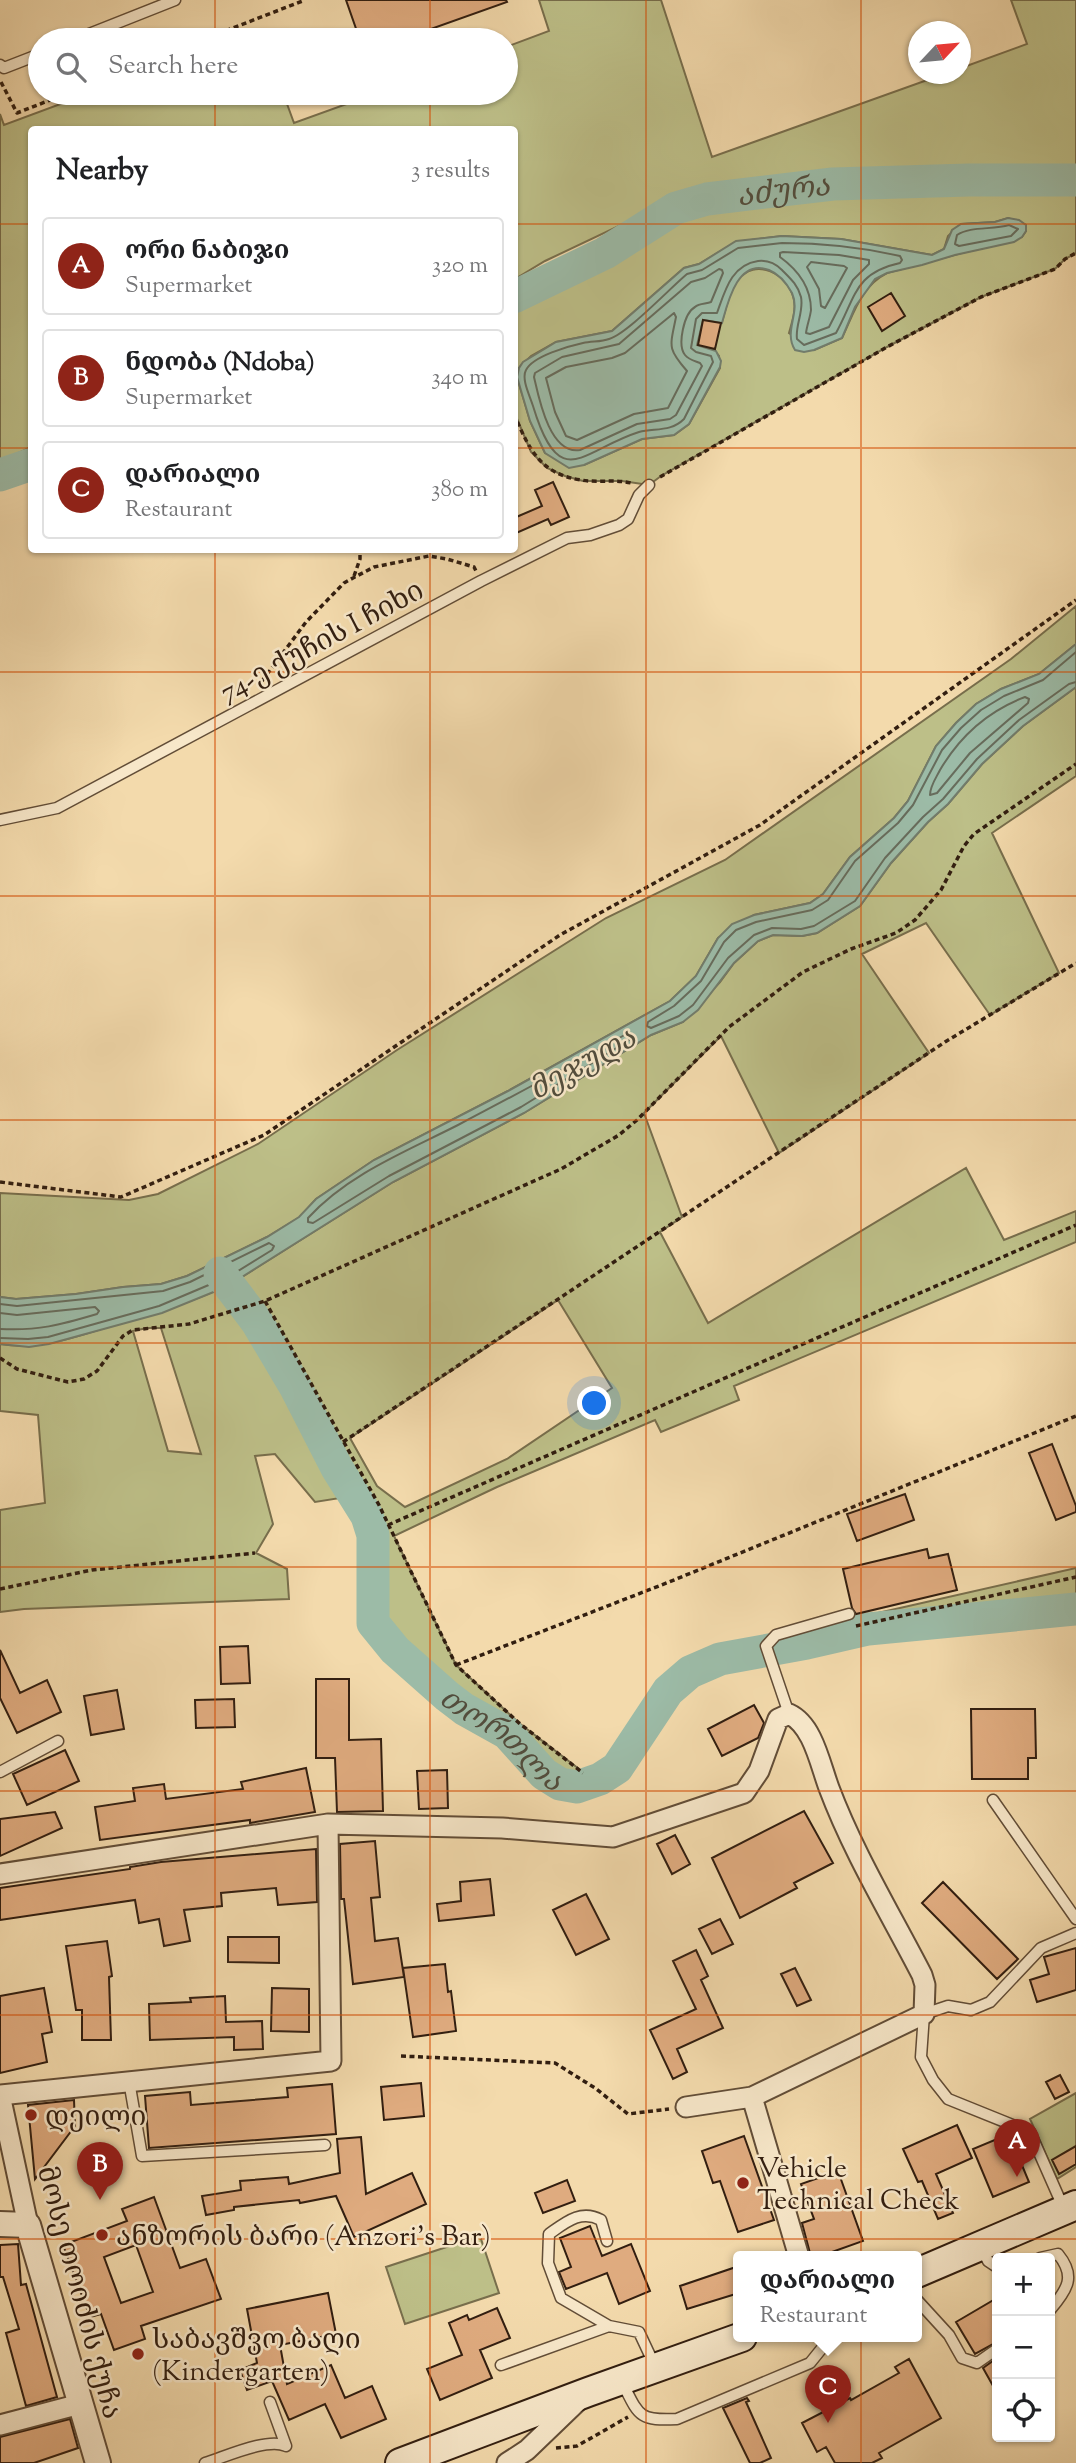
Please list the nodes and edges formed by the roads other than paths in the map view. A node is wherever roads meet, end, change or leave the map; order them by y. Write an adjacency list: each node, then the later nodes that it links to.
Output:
1 (175, 0): 2 (lane)
2 (104, 28)
3 (28, 59): 4 (lane)
4 (0, 65)
5 (649, 485): 6 (lane, 74-ე ქუჩის I ჩიხი)
6 (0, 820)
7 (849, 1614): 8 (lane)
8 (784, 1717): 12 (street); 16 (street)
9 (58, 1741): 10 (lane)
10 (0, 1772)
11 (993, 1800): 14 (lane)
12 (328, 1824): 13 (street); 17 (street)
13 (0, 1874)
14 (1076, 1919)
15 (1076, 1933): 16 (lane)
16 (925, 2014): 19 (street); 22 (lane)
17 (129, 2081): 18 (street); 21 (lane)
18 (0, 2095): 24 (street, მოსე თოიძის ქუჩა)
19 (752, 2097): 20 (street); 26 (street)
20 (686, 2107)
21 (325, 2145)
22 (1070, 2208): 28 (main road)
23 (0, 2224): 24 (street)
24 (28, 2225): 42 (street, მოსე თოიძის ქუჩა)
25 (607, 2241): 33 (lane)
26 (797, 2251)
27 (1055, 2255): 30 (lane)
28 (989, 2257): 29 (main road)
29 (922, 2272)
30 (1075, 2272): 31 (lane)
31 (1055, 2304)
32 (922, 2305): 36 (lane)
33 (608, 2326): 37 (lane); 38 (lane)
34 (733, 2340): 38 (main road)
35 (827, 2342): 39 (lane)
36 (992, 2352)
37 (501, 2365)
38 (656, 2368): 39 (main road)
39 (621, 2380): 40 (main road)
40 (588, 2392): 46 (main road); 47 (street)
41 (270, 2402): 45 (lane)
42 (80, 2404): 43 (street); 44 (street, მოსე თოიძის ქუჩა)
43 (0, 2425)
44 (99, 2463)
45 (205, 2463)
46 (400, 2463)
47 (507, 2463)

